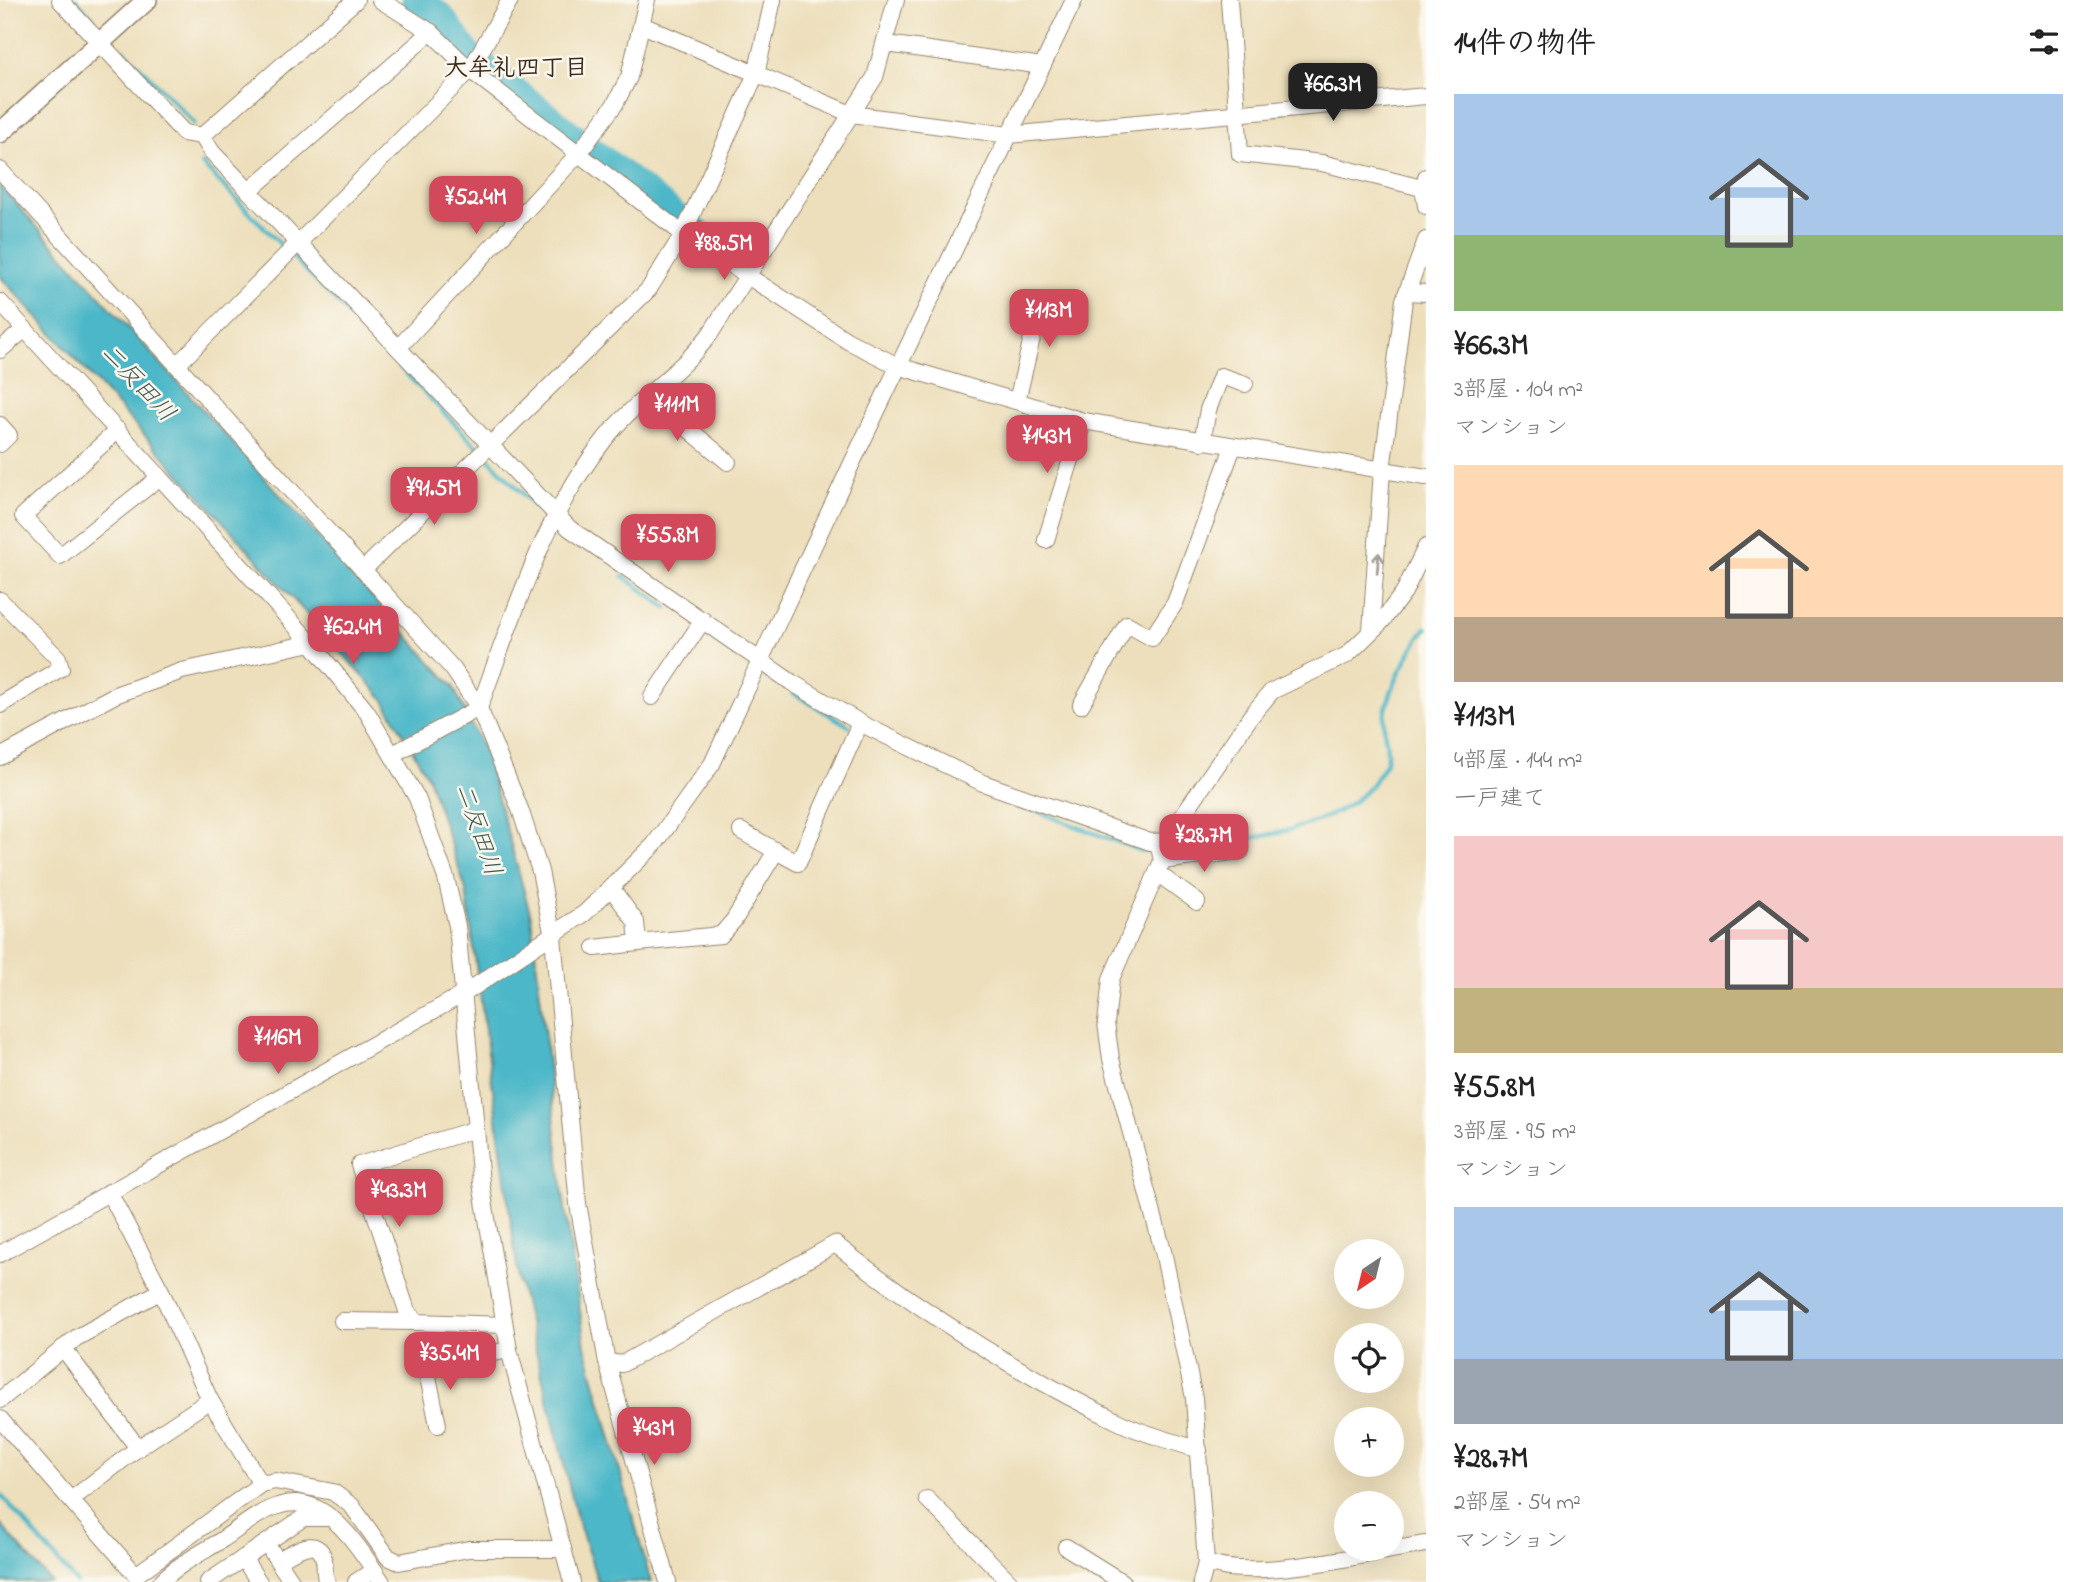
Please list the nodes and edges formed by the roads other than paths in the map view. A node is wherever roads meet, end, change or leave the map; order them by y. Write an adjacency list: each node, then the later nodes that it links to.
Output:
1 (60, 0): 13 (street)
2 (147, 0): 13 (main road)
3 (356, 0): 23 (street)
4 (380, 0): 12 (street)
5 (510, 0): 15 (street)
6 (646, 0): 11 (street)
7 (772, 0): 17 (street)
8 (896, 0): 14 (street)
9 (1074, 0): 16 (street)
10 (1229, 0): 19 (street)
11 (642, 25): 17 (street); 24 (street)
12 (431, 32): 15 (street); 27 (street)
13 (99, 41): 21 (main road); 23 (street)
14 (887, 44): 16 (street); 20 (street)
15 (474, 63): 24 (street); 31 (street)
16 (1042, 66): 22 (street)
17 (756, 74): 20 (street); 29 (street)
18 (1426, 96): 19 (street)
19 (1238, 113): 22 (street); 26 (street)
20 (851, 114): 22 (street); 32 (street)
21 (0, 133)
22 (1009, 135): 41 (street)
23 (202, 136): 27 (street)
24 (583, 147): 29 (street); 38 (street)
25 (0, 170): 40 (street)
26 (1425, 185): 28 (street)
27 (249, 191): 31 (street)
28 (1426, 206)
29 (686, 228): 32 (street); 51 (street)
30 (1426, 240): 33 (street)
31 (293, 249): 38 (street); 40 (street)
32 (748, 277): 41 (street); 43 (street)
33 (1407, 292): 34 (street); 53 (street)
34 (1426, 293)
35 (0, 302): 37 (street)
36 (1026, 313): 44 (street)
37 (25, 329): 39 (street); 47 (street)
38 (398, 348): 51 (street)
39 (0, 350)
40 (177, 365): 59 (street)
41 (898, 366): 44 (street); 64 (street)
42 (1245, 384): 48 (street)
43 (649, 396): 52 (street); 56 (street)
44 (1017, 401): 45 (street)
45 (1083, 421): 48 (street); 57 (street)
46 (0, 425): 49 (street)
47 (118, 430): 54 (street); 54 (street)
48 (1202, 442): 50 (street)
49 (0, 444)
50 (1233, 447): 53 (street); 67 (street)
51 (486, 451): 56 (street); 59 (street)
52 (728, 462)
53 (1382, 470): 55 (street); 62 (street, one-way to 53)
54 (160, 477): 63 (street)
55 (1426, 477)
56 (551, 521): 61 (street); 68 (street)
57 (1046, 540)
58 (1426, 547): 62 (street)
59 (363, 570): 68 (street)
60 (0, 600): 66 (street)
61 (703, 620): 64 (street); 65 (street)
62 (1371, 631): 73 (street)
63 (311, 643): 70 (street); 71 (street)
64 (761, 660): 69 (street); 77 (street)
65 (652, 697)
66 (0, 705)
67 (1081, 705)
68 (479, 708): 70 (street); 79 (street)
69 (860, 723): 73 (street); 74 (street)
70 (393, 754): 82 (street)
71 (0, 757)
72 (741, 831): 74 (street)
73 (1157, 842): 76 (street)
74 (776, 851): 80 (street)
75 (1241, 851): 76 (street)
76 (1159, 867): 78 (street); 98 (street)
77 (612, 889): 79 (street); 80 (street)
78 (1197, 902)
79 (553, 937): 82 (street); 92 (street)
80 (638, 943): 81 (street)
81 (595, 948)
82 (465, 993): 83 (street); 84 (street)
83 (477, 1129): 88 (street); 89 (street)
84 (109, 1192): 85 (street); 86 (street)
85 (0, 1254)
86 (160, 1291): 90 (street); 94 (street)
87 (342, 1321): 88 (street)
88 (416, 1322): 89 (street)
89 (505, 1325): 91 (street)
90 (63, 1348): 93 (street); 97 (street)
91 (509, 1350): 96 (street); 106 (street)
92 (607, 1362): 98 (street); 119 (street)
93 (0, 1400)
94 (209, 1400): 97 (street); 99 (street)
95 (0, 1419): 100 (street)
96 (439, 1425)
97 (138, 1448): 100 (street)
98 (1199, 1450): 109 (street)
99 (261, 1484): 100 (street); 106 (street)
100 (72, 1499)
101 (927, 1499): 120 (street)
102 (334, 1519): 103 (street); 111 (street); 113 (street)
103 (266, 1543): 107 (street); 108 (street)
104 (1426, 1544): 109 (street)
105 (1066, 1547): 121 (street)
106 (563, 1549): 118 (street)
107 (243, 1558): 110 (street); 114 (street)
108 (278, 1561): 115 (street); 116 (street)
109 (1206, 1563): 122 (street)
110 (230, 1576): 112 (street)
111 (378, 1576): 117 (street)
112 (211, 1581)
113 (161, 1582)
114 (259, 1582)
115 (292, 1582)
116 (327, 1582)
117 (356, 1582)
118 (572, 1582)
119 (667, 1582)
120 (1010, 1582)
121 (1122, 1582)
122 (1201, 1582)

